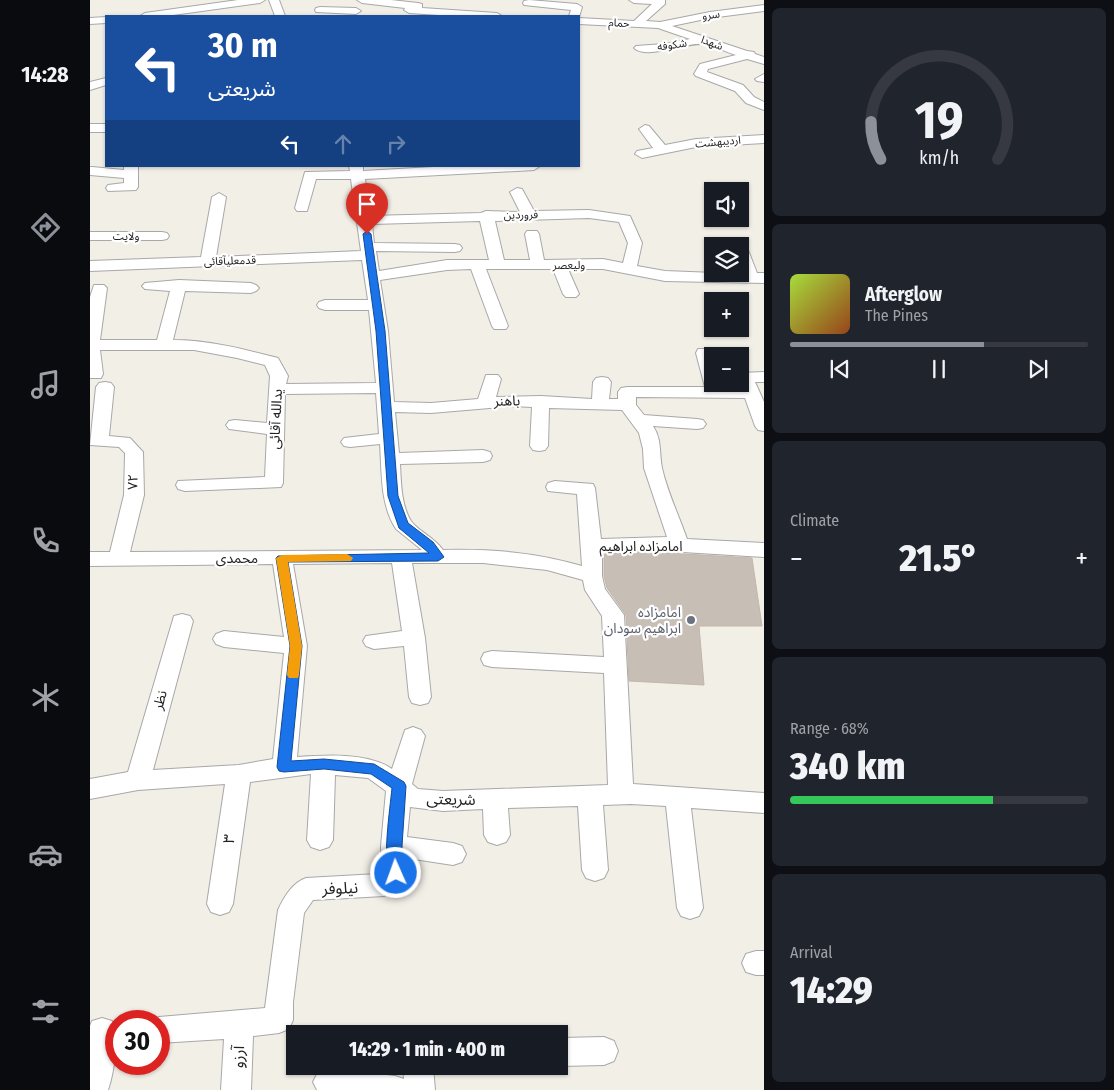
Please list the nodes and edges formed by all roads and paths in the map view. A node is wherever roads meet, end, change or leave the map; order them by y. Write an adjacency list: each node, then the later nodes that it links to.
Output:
1 (260, 0): 11 (street)
2 (274, 0): 12 (street)
3 (362, 0): 7 (street); 10 (street)
4 (634, 0): 5 (street)
5 (662, 1): 19 (street)
6 (528, 3): 14 (street)
7 (412, 8): 13 (street)
8 (764, 8): 20 (street, سرو)
9 (320, 10): 10 (street)
10 (356, 14)
11 (152, 15)
12 (280, 15)
13 (475, 15)
14 (574, 15)
15 (618, 19): 18 (street, حمام); 19 (street, حمام); 21 (street)
16 (105, 20): 17 (street)
17 (90, 21)
18 (580, 21)
19 (636, 24): 20 (street, حمام)
20 (659, 26): 22 (street, شهدا)
21 (621, 35)
22 (704, 40): 23 (street, شکوفه); 25 (street, شهدا)
23 (640, 48)
24 (764, 49): 25 (street)
25 (746, 55): 26 (street, شهدا); 29 (street)
26 (764, 61)
27 (91, 81): 28 (street)
28 (105, 82)
29 (764, 106)
30 (90, 128): 31 (street)
31 (105, 128)
32 (645, 129): 34 (street)
33 (764, 139): 34 (street, اردیبهشت)
34 (662, 150): 35 (street, اردیبهشت)
35 (642, 154)
36 (513, 167): 37 (street)
37 (492, 168): 40 (street)
38 (131, 170): 39 (street); 41 (street)
39 (92, 171)
40 (357, 171): 44 (street); 47 (street)
41 (114, 188)
42 (517, 192): 46 (street)
43 (219, 197): 53 (street)
44 (302, 208)
45 (486, 215): 46 (street, فروردین); 47 (street, فروردین); 56 (street)
46 (529, 215): 60 (street, فروردین)
47 (364, 220): 52 (street)
48 (532, 234): 57 (street)
49 (90, 236): 50 (street, ولایت)
50 (162, 236)
51 (454, 248): 52 (street, قدمعلیآقائی)
52 (370, 251): 53 (street, قدمعلیآقائی); 62 (street)
53 (208, 261): 59 (street, قدمعلیآقائی)
54 (749, 264): 61 (street)
55 (477, 265): 56 (street, ولیعصر); 62 (street, ولیعصر); 70 (street)
56 (498, 265): 57 (street, ولیعصر)
57 (538, 265): 58 (street, ولیعصر)
58 (559, 265): 60 (street, ولیعصر); 67 (street)
59 (90, 266)
60 (629, 269): 61 (street, ولیعصر)
61 (757, 277)
62 (373, 278): 68 (street)
63 (180, 285): 64 (street); 66 (street); 71 (street)
64 (150, 286)
65 (99, 288): 72 (street)
66 (251, 288)
67 (571, 294)
68 (377, 304): 69 (street); 76 (street)
69 (325, 305)
70 (500, 326)
71 (164, 344): 72 (street, یدالله آقائی); 77 (street, یدالله آقائی)
72 (91, 345): 91 (street)
73 (492, 378): 81 (street)
74 (764, 378): 79 (street)
75 (602, 382): 82 (street)
76 (384, 388): 77 (street); 84 (street)
77 (277, 389): 89 (street, یدالله آقائی)
78 (715, 393): 79 (street); 83 (street)
79 (752, 393): 88 (street)
80 (541, 401): 81 (street, باهنر); 82 (street, باهنر); 93 (street)
81 (486, 402): 84 (street, باهنر)
82 (600, 404): 83 (street, باهنر)
83 (627, 405): 85 (street)
84 (386, 407): 90 (street)
85 (639, 420): 86 (street); 98 (street)
86 (697, 424)
87 (236, 426): 89 (street)
88 (764, 426)
89 (276, 429): 96 (street, یدالله آقائی)
90 (388, 438): 92 (street); 95 (street)
91 (95, 440): 105 (street, ۷۲)
92 (350, 442)
93 (539, 446)
94 (483, 456): 95 (street)
95 (390, 459): 101 (street)
96 (185, 485)
97 (555, 487): 99 (street)
98 (680, 545): 99 (street, امامزاده ابراهیم); 100 (street, امامزاده ابراهیم)
99 (592, 546): 106 (street, امامزاده ابراهیم)
100 (764, 550)
101 (438, 557): 103 (street, محمدی); 106 (street, محمدی)
102 (282, 558): 103 (street, محمدی); 105 (street, محمدی); 111 (street)
103 (401, 558): 108 (street)
104 (90, 559): 105 (street, محمدی)
105 (118, 559)
106 (592, 576): 113 (street, امامزاده ابراهیم)
107 (182, 621): 119 (street, نظر)
108 (414, 638): 110 (street); 114 (street)
109 (224, 639): 111 (street)
110 (374, 641)
111 (296, 646): 117 (street)
112 (492, 659): 113 (street)
113 (615, 666): 122 (street, امامزاده ابراهیم)
114 (420, 697)
115 (413, 736): 120 (street, نیلوفر)
116 (324, 764): 117 (street, شریعتی); 120 (street, شریعتی); 128 (street)
117 (284, 767): 118 (street, شریعتی)
118 (239, 774): 119 (street, شریعتی); 132 (street, ۳)
119 (138, 780): 121 (street, شریعتی)
120 (399, 786): 125 (street, شریعتی); 129 (street, نیلوفر)
121 (90, 789)
122 (620, 795): 123 (street, شریعتی); 124 (street, شریعتی)
123 (590, 796): 125 (street, شریعتی); 131 (street)
124 (677, 797): 126 (street, شریعتی); 133 (street)
125 (495, 799): 127 (street)
126 (764, 804)
127 (497, 835)
128 (320, 840)
129 (394, 846): 130 (street); 134 (street, نیلوفر)
130 (453, 854)
131 (595, 870)
132 (220, 904)
133 (690, 908)
134 (239, 1024): 135 (street, نیلوفر); 142 (street, آرزو)
135 (170, 1029)
136 (103, 1031): 141 (street)
137 (604, 1051): 138 (street)
138 (568, 1052)
139 (419, 1075): 144 (street)
140 (328, 1082): 143 (street)
141 (93, 1090)
142 (236, 1090)
143 (394, 1090)
144 (420, 1090)

